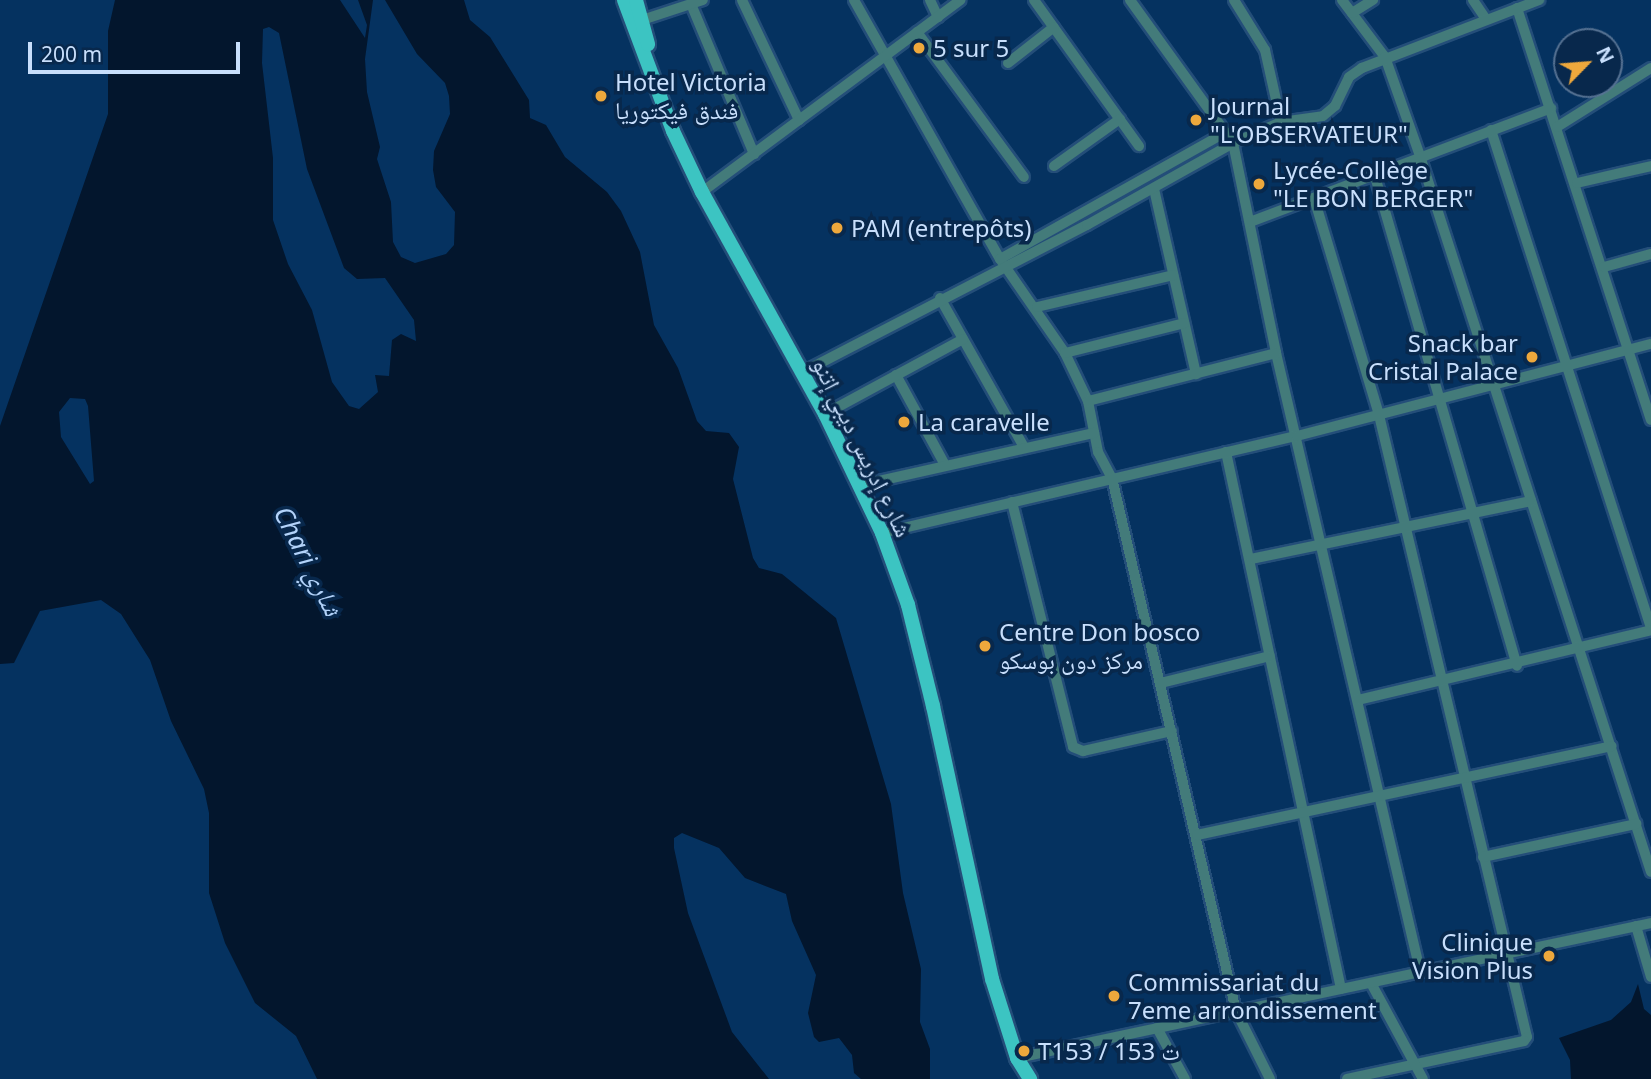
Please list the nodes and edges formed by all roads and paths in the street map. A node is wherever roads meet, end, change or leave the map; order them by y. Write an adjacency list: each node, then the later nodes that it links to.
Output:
1 (624, 0): 27 (main road, شارع إدريس ديبي إتنو)
2 (636, 0): 20 (main road, شارع إدريس ديبي إتنو)
3 (703, 0): 15 (street)
4 (742, 0): 30 (street)
5 (854, 0): 23 (street)
6 (930, 0): 18 (street)
7 (961, 0): 18 (street)
8 (1034, 0): 21 (street)
9 (1130, 0): 34 (street)
10 (1234, 0): 31 (street)
11 (1342, 0): 17 (street)
12 (1373, 0): 17 (street)
13 (1473, 0): 19 (street)
14 (1539, 0): 16 (street)
15 (691, 4): 20 (street); 37 (street)
16 (1517, 8): 19 (street); 28 (street)
17 (1352, 13): 24 (street)
18 (938, 17): 22 (street)
19 (1486, 19): 24 (street)
20 (642, 20): 27 (main road, شارع إدريس ديبي إتنو)
21 (1054, 27): 25 (street); 29 (street)
22 (917, 33): 23 (street); 42 (street)
23 (884, 57): 30 (street); 50 (street)
24 (1385, 57): 31 (street); 38 (street)
25 (1008, 62)
26 (1651, 68): 32 (street)
27 (656, 83): 45 (main road, شارع إدريس ديبي إتنو)
28 (1551, 108): 32 (street); 33 (street)
29 (1120, 119): 36 (street); 39 (street)
30 (799, 120): 37 (street)
31 (1281, 122): 35 (street)
32 (1557, 127): 43 (street)
33 (1491, 130): 38 (street); 61 (street)
34 (1226, 132): 35 (street); 47 (street)
35 (1233, 143): 44 (street); 48 (street)
36 (1139, 146)
37 (754, 154): 45 (street)
38 (1420, 156): 41 (street); 65 (street)
39 (1054, 166)
40 (1651, 166): 43 (street)
41 (1374, 173): 46 (street); 67 (street)
42 (1024, 177)
43 (1577, 183): 51 (street)
44 (1154, 189): 47 (street); 52 (street)
45 (702, 192): 62 (main road, شارع إدريس ديبي إتنو)
46 (1314, 198): 48 (street); 69 (street)
47 (1084, 220): 50 (street)
48 (1250, 222): 60 (street)
49 (1651, 254): 51 (street)
50 (1003, 263): 53 (street); 54 (street)
51 (1604, 267): 58 (street)
52 (1173, 275): 54 (street); 55 (street)
53 (940, 298): 56 (street); 62 (street)
54 (1037, 307): 59 (street)
55 (1184, 323): 59 (street); 63 (street)
56 (963, 339): 64 (street); 73 (street)
57 (1651, 344): 58 (street)
58 (1630, 350): 61 (street); 70 (street)
59 (1065, 353): 66 (street)
60 (1276, 353): 63 (street); 72 (street)
61 (1565, 367): 65 (street); 85 (street)
62 (803, 372): 68 (main road, شارع إدريس ديبي إتنو)
63 (1196, 374): 66 (street)
64 (895, 375): 68 (street); 75 (street)
65 (1496, 386): 67 (street); 78 (street)
66 (1088, 401): 71 (street)
67 (1440, 401): 69 (street); 80 (street)
68 (825, 414): 77 (main road, شارع إدريس ديبي إتنو)
69 (1380, 415): 72 (street); 81 (street)
70 (1651, 420)
71 (1094, 433): 73 (street); 76 (street)
72 (1297, 436): 74 (street); 83 (street)
73 (1024, 447): 75 (street)
74 (1226, 452): 76 (street); 84 (street)
75 (945, 465): 77 (street)
76 (1112, 478): 79 (street); 90 (street)
77 (861, 485): 82 (main road, شارع إدريس ديبي إتنو)
78 (1531, 501): 80 (street); 86 (street)
79 (1012, 502): 82 (street); 92 (street)
80 (1471, 515): 81 (street); 88 (street)
81 (1405, 528): 83 (street); 89 (street)
82 (882, 533): 110 (main road, شارع إدريس ديبي إتنو)
83 (1322, 544): 84 (street); 91 (street)
84 (1251, 559): 87 (street)
85 (1651, 629): 86 (street)
86 (1581, 649): 88 (street); 93 (street)
87 (1270, 656): 90 (street); 96 (street)
88 (1517, 666): 89 (street)
89 (1442, 681): 91 (street); 94 (street)
90 (1161, 683): 92 (street)
91 (1358, 700): 95 (street)
92 (1172, 731): 98 (street)
93 (1612, 746): 94 (street); 97 (street)
94 (1463, 777): 95 (street); 99 (street)
95 (1380, 796): 96 (street); 104 (street)
96 (1303, 810): 98 (street); 107 (street)
97 (1636, 824): 99 (street); 100 (street)
98 (1197, 835): 108 (street)
99 (1483, 857): 103 (street)
100 (1651, 872)
101 (1651, 923): 102 (street)
102 (1636, 926): 103 (street); 105 (street)
103 (1504, 953): 104 (street); 111 (street)
104 (1420, 971): 106 (street)
105 (1651, 977)
106 (1371, 983): 107 (street); 111 (street)
107 (1341, 989): 108 (street)
108 (1236, 1011): 109 (street); 114 (street)
109 (1157, 1028): 110 (street); 113 (street)
110 (1017, 1058): 112 (main road, شارع إدريس ديبي إتنو)
111 (1414, 1063): 115 (street); 116 (street)
112 (1030, 1079)
113 (1185, 1079)
114 (1270, 1079)
115 (1347, 1079)
116 (1423, 1079)

